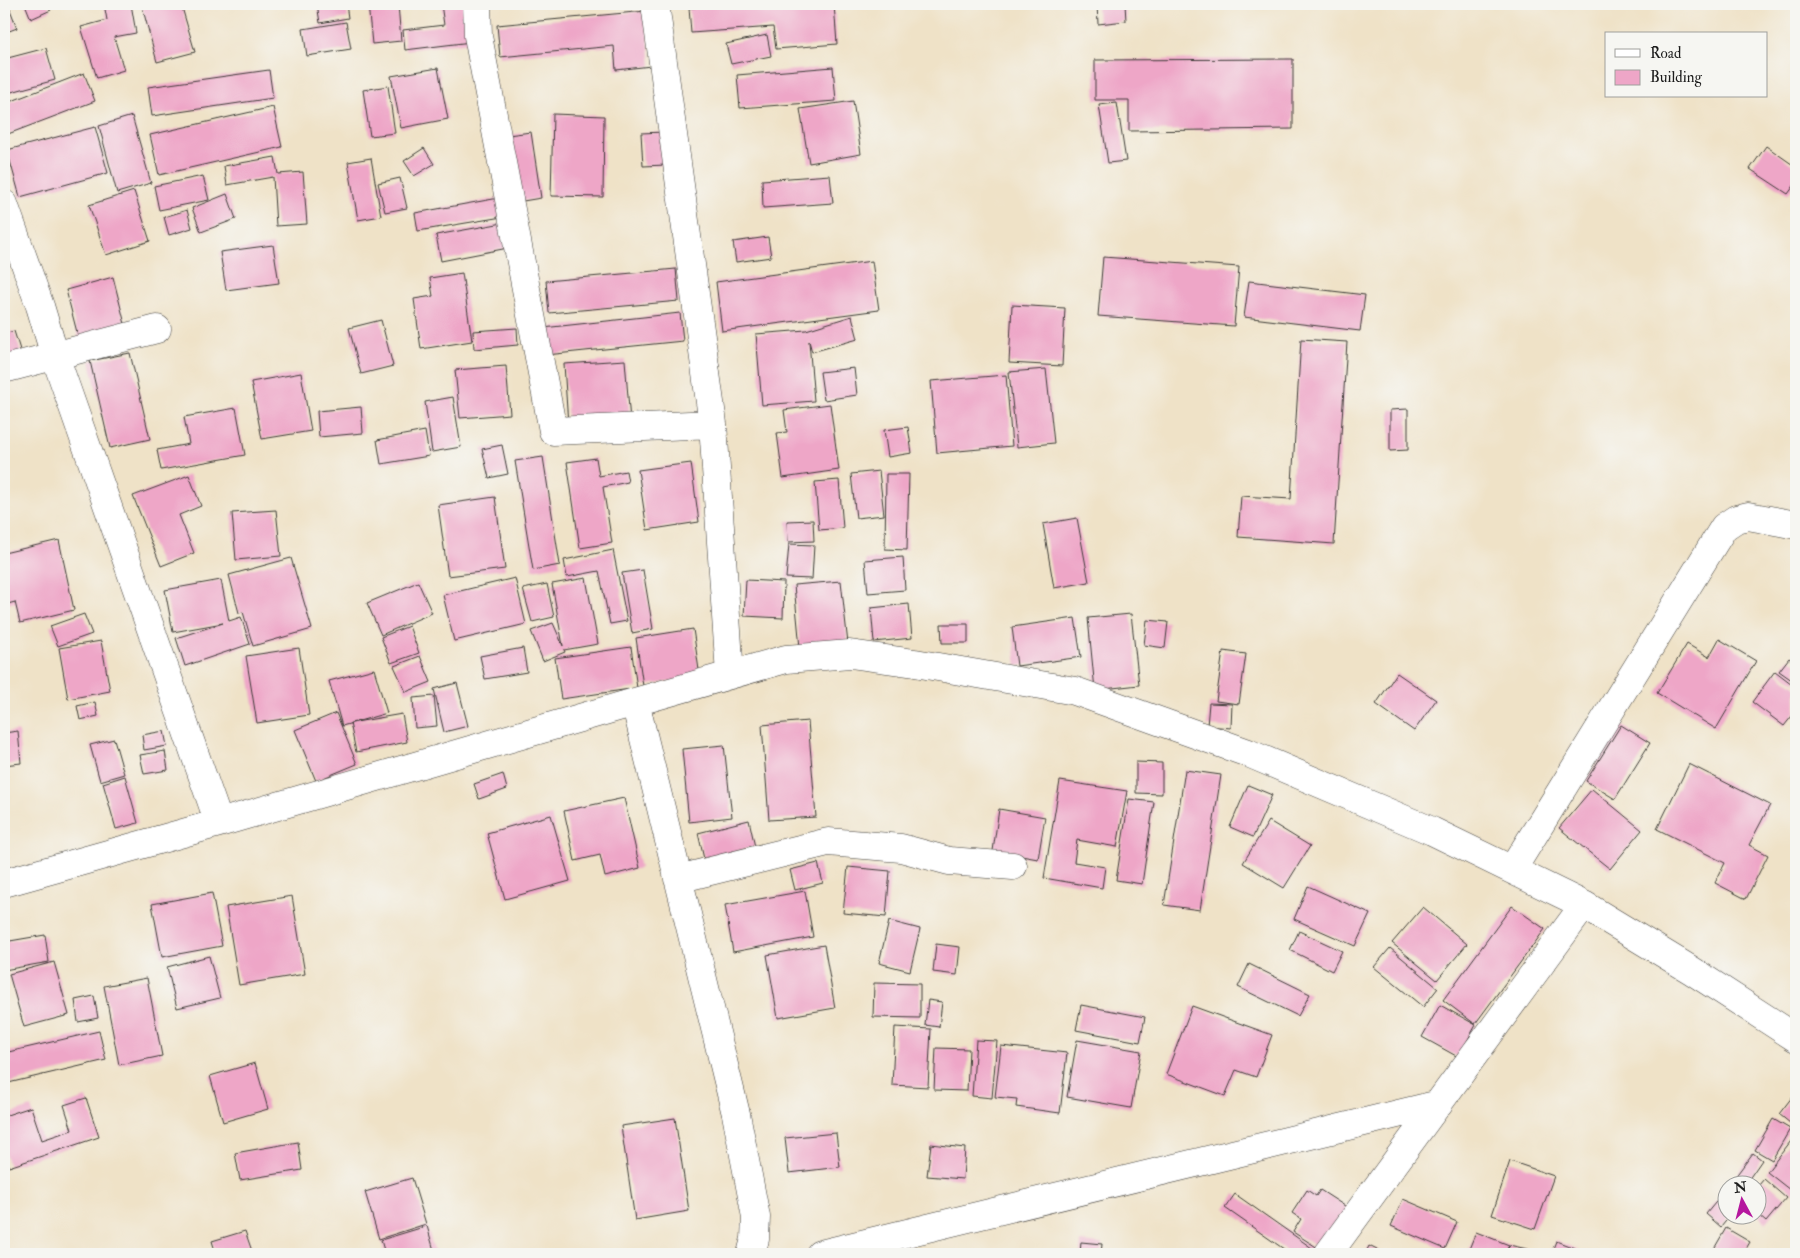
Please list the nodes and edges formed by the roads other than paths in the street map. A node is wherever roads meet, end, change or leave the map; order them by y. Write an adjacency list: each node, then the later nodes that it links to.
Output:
1 (477, 4): 7 (street)
2 (655, 4): 7 (street)
3 (4, 204): 5 (street)
4 (157, 329): 5 (street)
5 (55, 356): 6 (street); 11 (street)
6 (4, 369)
7 (713, 424): 9 (street)
8 (1796, 524): 13 (street)
9 (730, 675): 10 (street); 13 (street)
10 (635, 702): 11 (street); 14 (street)
11 (218, 823): 15 (street)
12 (1013, 866): 14 (street)
13 (1512, 870): 16 (street)
14 (678, 879): 19 (street)
15 (4, 883)
16 (1584, 905): 17 (street); 18 (street)
17 (1796, 1038)
18 (1439, 1104): 20 (street); 21 (street)
19 (751, 1254)
20 (820, 1254)
21 (1328, 1254)

